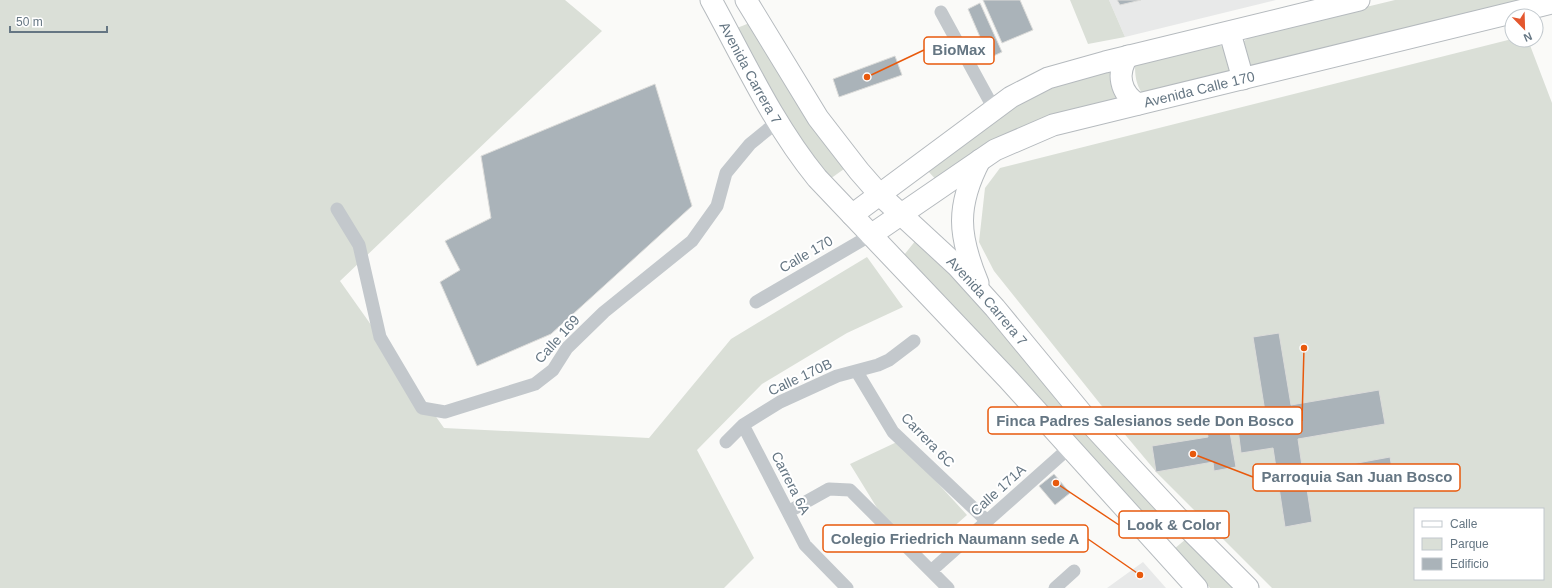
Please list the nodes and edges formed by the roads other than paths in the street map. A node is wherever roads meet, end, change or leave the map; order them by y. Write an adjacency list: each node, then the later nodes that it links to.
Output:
1 (1359, 0): 6 (main road)
2 (748, 3): 4 (main road); 13 (main road, Avenida Carrera 7)
3 (1552, 3): 8 (main road, Avenida Calle 170)
4 (715, 8): 11 (main road, Avenida Carrera 7)
5 (941, 12): 10 (street)
6 (1230, 32): 7 (main road); 8 (main road)
7 (1128, 56): 9 (main road); 10 (main road)
8 (1243, 79): 9 (main road, Avenida Calle 170)
9 (1138, 104): 12 (main road, Avenida Calle 170)
10 (994, 109): 13 (main road)
11 (777, 122): 14 (street, Calle 169); 16 (main road, Avenida Carrera 7)
12 (981, 158): 15 (main road, Avenida Calle 170); 18 (main road)
13 (880, 195): 15 (main road, Avenida Carrera 7); 16 (main road)
14 (337, 209)
15 (900, 214): 17 (main road, Avenida Calle 170); 18 (main road, Avenida Carrera 7)
16 (852, 215): 17 (main road, Avenida Carrera 7)
17 (871, 235): 19 (street, Calle 170); 24 (main road, Avenida Carrera 7)
18 (982, 294): 26 (main road, Avenida Carrera 7)
19 (756, 302)
20 (914, 341): 21 (street, Calle 170B)
21 (857, 372): 22 (street, Calle 170B); 27 (street, Carrera 6C)
22 (743, 425): 23 (street, Calle 170B); 25 (street, Carrera 6A)
23 (726, 442)
24 (1069, 448): 27 (street, Calle 171A); 28 (main road, Avenida Carrera 7)
25 (788, 512): 29 (street); 31 (street, Carrera 6A)
26 (1178, 518): 28 (main road); 35 (main road, Avenida Carrera 7)
27 (987, 521): 29 (street, Calle 171A)
28 (1155, 542): 34 (main road, Avenida Carrera 7)
29 (931, 571): 32 (street)
30 (1074, 571): 33 (street)
31 (847, 588)
32 (948, 588)
33 (1055, 588)
34 (1197, 588)
35 (1248, 588)

